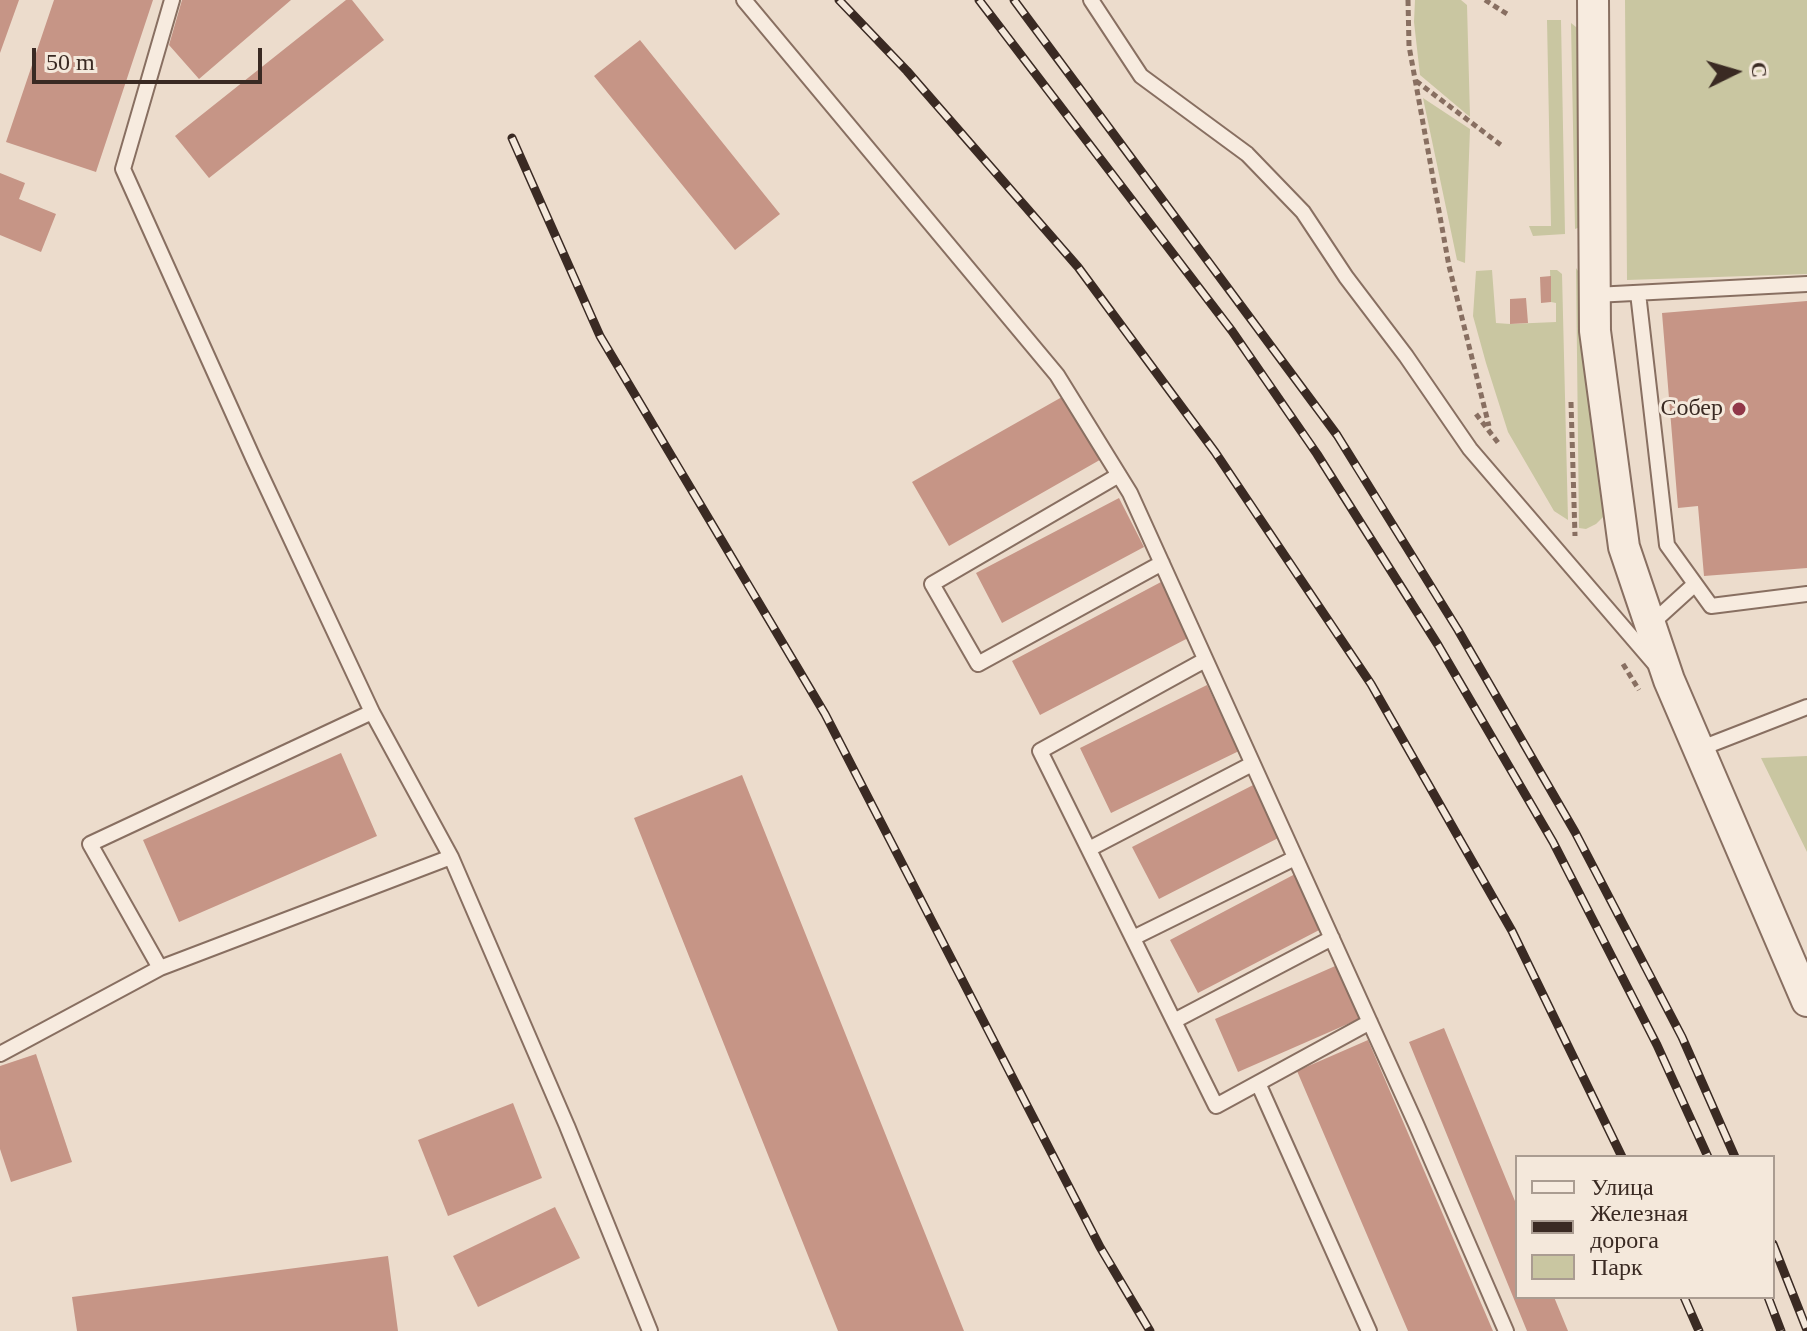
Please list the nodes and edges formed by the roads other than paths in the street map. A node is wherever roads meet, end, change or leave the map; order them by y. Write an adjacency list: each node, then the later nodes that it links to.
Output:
1 (172, 0): 16 (lane)
2 (744, 0): 8 (lane)
3 (1091, 0): 14 (lane)
4 (1593, 0): 7 (street)
5 (1807, 284): 6 (lane)
6 (1638, 293): 7 (lane); 10 (lane)
7 (1595, 295): 12 (street)
8 (1119, 475): 9 (lane); 9 (lane)
9 (1162, 563): 13 (lane)
10 (1695, 584): 11 (lane); 12 (lane)
11 (1807, 594)
12 (1650, 625): 14 (street)
13 (1205, 660): 18 (lane); 19 (lane)
14 (1669, 680): 17 (street)
15 (1807, 707): 17 (lane)
16 (372, 712): 20 (lane); 24 (lane)
17 (1699, 749): 25 (street)
18 (1252, 764): 19 (lane); 21 (lane)
19 (1089, 849): 22 (lane)
20 (451, 857): 24 (lane); 30 (lane)
21 (1295, 858): 22 (lane); 23 (lane)
22 (1133, 938): 26 (lane)
23 (1332, 938): 26 (lane); 27 (lane)
24 (160, 968): 28 (lane)
25 (1807, 1001)
26 (1174, 1021): 29 (lane)
27 (1370, 1022): 29 (lane); 32 (lane)
28 (0, 1054)
29 (1258, 1083): 31 (lane)
30 (650, 1331)
31 (1369, 1331)
32 (1506, 1331)

